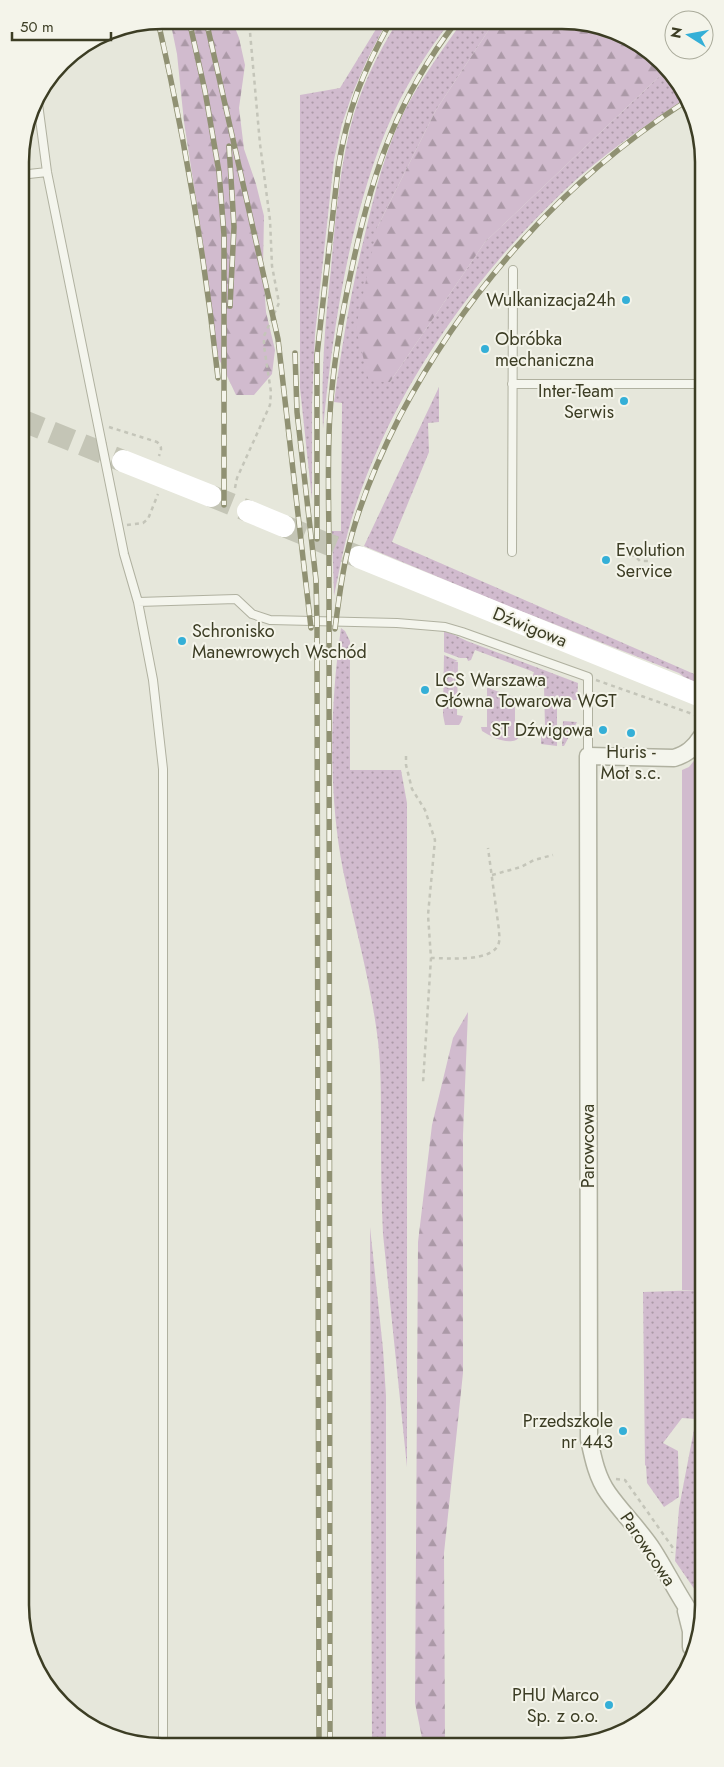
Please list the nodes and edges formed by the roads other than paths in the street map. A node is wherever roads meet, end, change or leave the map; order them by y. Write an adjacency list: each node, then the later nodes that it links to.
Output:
1 (39, 111): 2 (lane)
2 (47, 172): 3 (lane); 13 (lane)
3 (29, 174)
4 (513, 270): 5 (lane)
5 (512, 384): 6 (lane); 11 (lane)
6 (695, 384)
7 (122, 461): 8 (main road)
8 (211, 496)
9 (248, 511): 10 (main road)
10 (284, 526)
11 (512, 552)
12 (359, 557): 14 (main road, Dźwigowa)
13 (138, 602): 16 (lane); 20 (lane)
14 (695, 694)
15 (695, 746): 16 (street)
16 (588, 756): 17 (street, Parowcowa)
17 (685, 1607): 18 (street, Parowcowa); 19 (street)
18 (694, 1620)
19 (691, 1638)
20 (163, 1738)

